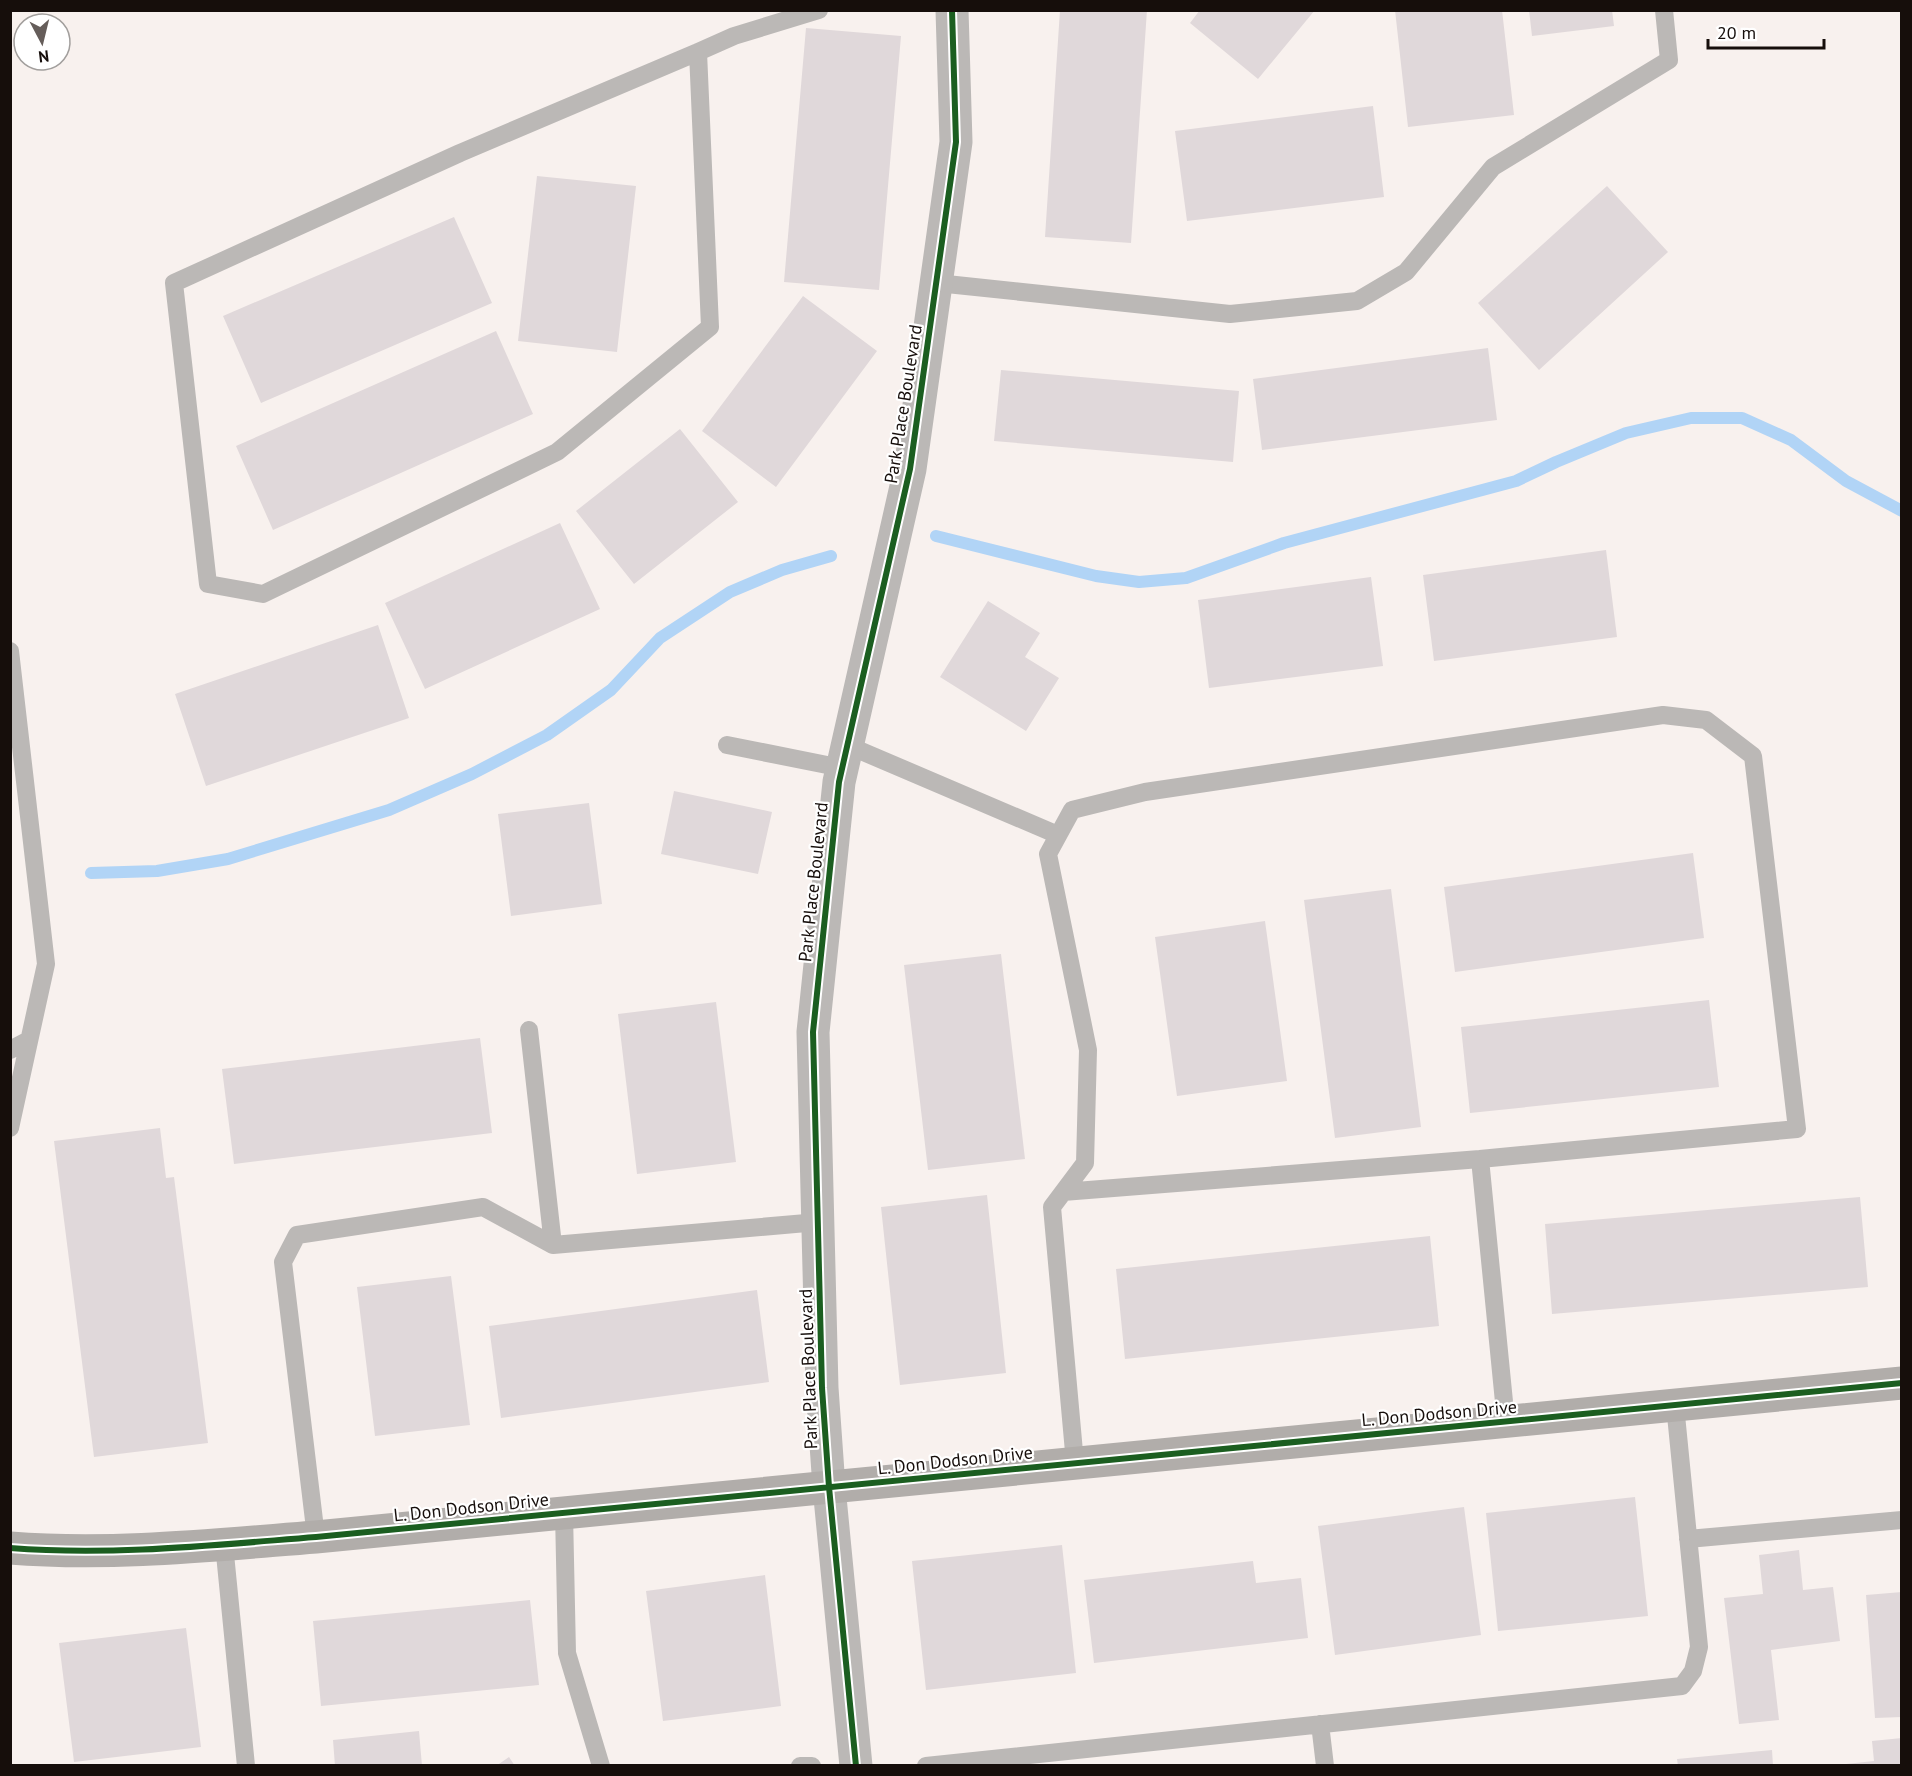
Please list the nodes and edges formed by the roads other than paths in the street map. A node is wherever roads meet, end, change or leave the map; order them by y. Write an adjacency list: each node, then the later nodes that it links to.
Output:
1 (819, 10): 4 (lane)
2 (952, 10): 5 (street, Park Place Boulevard)
3 (1664, 10): 5 (lane)
4 (698, 52): 4 (lane)
5 (937, 283): 8 (street, Park Place Boulevard)
6 (10, 651): 11 (lane)
7 (727, 746): 8 (lane)
8 (844, 756): 9 (lane); 16 (street, Park Place Boulevard)
9 (1058, 835): 14 (lane); 15 (lane)
10 (529, 1030): 17 (lane)
11 (29, 1040): 12 (lane); 13 (lane)
12 (10, 1050)
13 (10, 1128)
14 (1480, 1159): 15 (lane); 20 (lane)
15 (1063, 1192): 21 (lane)
16 (818, 1222): 17 (lane); 22 (street, Park Place Boulevard)
17 (553, 1245): 25 (lane)
18 (1902, 1383): 19 (street, L. Don Dodson Drive)
19 (1675, 1405): 20 (street, L. Don Dodson Drive); 26 (lane)
20 (1506, 1422): 21 (street, L. Don Dodson Drive)
21 (1075, 1463): 22 (street, L. Don Dodson Drive)
22 (829, 1487): 23 (street, L. Don Dodson Drive); 34 (street, Park Place Boulevard)
23 (564, 1513): 25 (street, L. Don Dodson Drive); 31 (lane)
24 (1902, 1520): 26 (lane)
25 (316, 1537): 27 (street, L. Don Dodson Drive)
26 (1688, 1539): 29 (lane)
27 (224, 1544): 28 (street, L. Don Dodson Drive); 30 (lane)
28 (10, 1548)
29 (1320, 1724): 35 (lane); 36 (lane)
30 (246, 1766)
31 (601, 1766)
32 (800, 1766): 33 (lane)
33 (812, 1766)
34 (856, 1766)
35 (926, 1766)
36 (1325, 1766)

